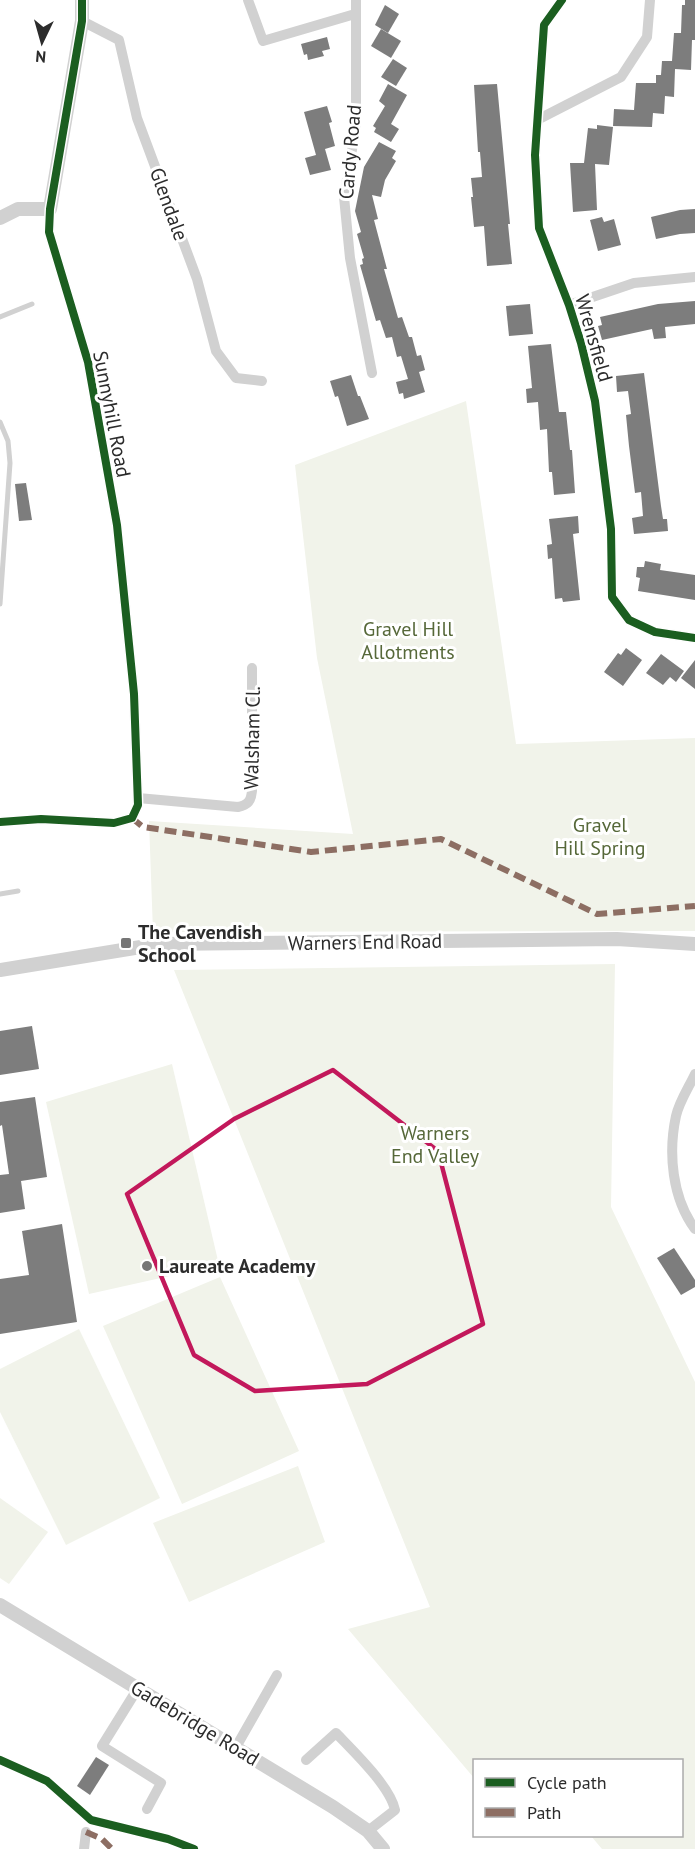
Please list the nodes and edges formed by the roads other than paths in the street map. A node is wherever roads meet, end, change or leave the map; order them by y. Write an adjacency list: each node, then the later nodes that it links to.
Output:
1 (82, 0): 7 (street, Sunnyhill Road)
2 (248, 0): 6 (street)
3 (356, 0): 6 (street, Cardy Road)
4 (562, 0): 8 (street, Wrensfield)
5 (650, 0): 8 (street)
6 (355, 14): 15 (street, Cardy Road)
7 (82, 21): 9 (street, Sunnyhill Road); 16 (street, Glendale)
8 (537, 120): 13 (street, Wrensfield)
9 (50, 209): 10 (street); 21 (street, Sunnyhill Road)
10 (0, 218)
11 (695, 277): 13 (street)
12 (32, 304): 14 (lane)
13 (569, 305): 19 (street, Wrensfield)
14 (0, 317)
15 (372, 373)
16 (262, 381)
17 (0, 422): 18 (lane)
18 (0, 604)
19 (695, 638)
20 (252, 668): 21 (street, Walsham Cl.)
21 (138, 798): 22 (street, Sunnyhill Road)
22 (0, 822)
23 (18, 891): 24 (lane)
24 (0, 894)
25 (695, 945): 26 (street, Warners End Road)
26 (0, 970)
27 (695, 1074): 28 (street)
28 (695, 1228)
29 (0, 1605): 31 (street, Gadebridge Road)
30 (277, 1675): 32 (street)
31 (138, 1688): 32 (street, Gadebridge Road); 34 (street)
32 (236, 1747): 35 (street, Gadebridge Road)
33 (306, 1760): 35 (street)
34 (147, 1809)
35 (368, 1831): 38 (street, Gadebridge Road)
36 (86, 1832): 37 (street)
37 (84, 1849)
38 (383, 1849)

